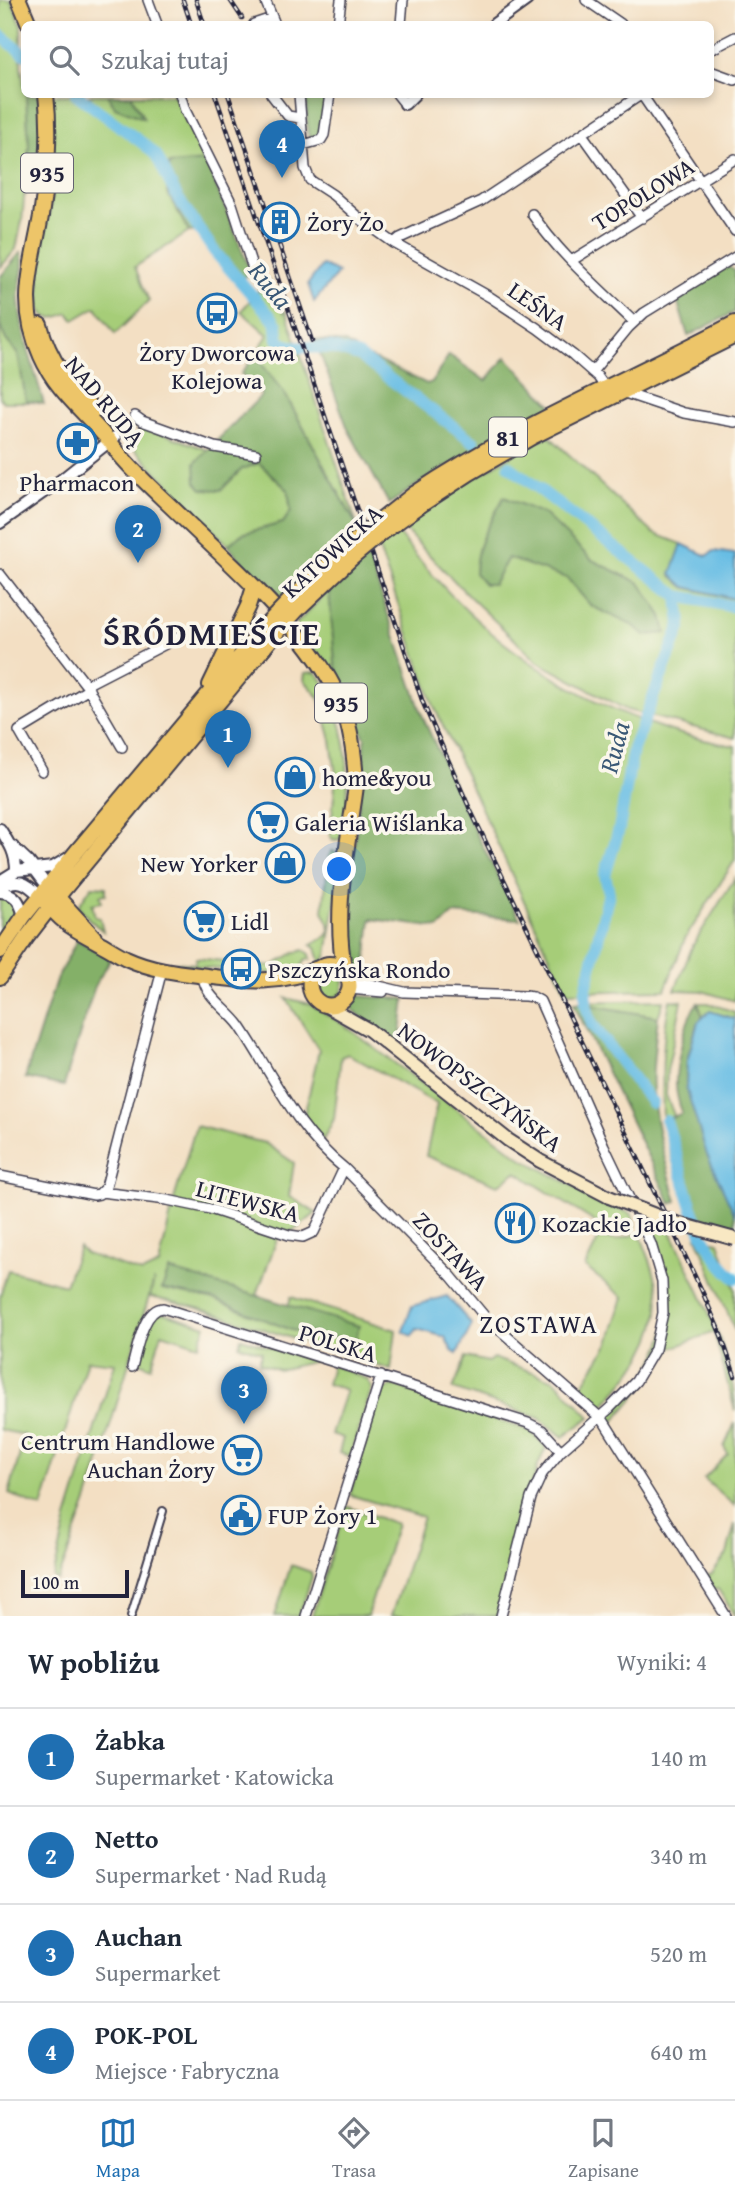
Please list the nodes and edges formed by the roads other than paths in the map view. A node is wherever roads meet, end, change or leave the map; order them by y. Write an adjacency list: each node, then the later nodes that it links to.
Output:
1 (19, 0): 8 (main road)
2 (148, 0): 9 (street)
3 (265, 0): 10 (street)
4 (341, 0): 11 (street)
5 (403, 0): 12 (street)
6 (527, 0): 13 (street)
7 (586, 0): 14 (street)
8 (28, 21)
9 (156, 21)
10 (274, 21)
11 (338, 21)
12 (401, 21)
13 (498, 21)
14 (617, 21)
15 (735, 37): 16 (street)
16 (714, 48)
17 (714, 72): 18 (street)
18 (735, 80)
19 (46, 98): 49 (main road, NAD RUDĄ / 935)
20 (181, 98): 40 (street)
21 (274, 98): 29 (street)
22 (299, 98): 29 (street, LEŚNA)
23 (329, 98): 31 (street)
24 (400, 98): 28 (street)
25 (411, 98): 28 (street)
26 (637, 98): 30 (street)
27 (644, 98): 33 (street)
28 (405, 104)
29 (300, 118): 31 (street, LEŚNA)
30 (582, 134): 35 (street); 37 (street)
31 (303, 145): 37 (street, LEŚNA)
32 (735, 159): 33 (street, TOPOLOWA)
33 (702, 180): 35 (street, TOPOLOWA); 36 (street)
34 (533, 215): 39 (street)
35 (642, 218): 39 (street, TOPOLOWA)
36 (735, 231)
37 (394, 243): 44 (street, LEŚNA)
38 (735, 257): 41 (street)
39 (571, 261): 41 (street)
40 (260, 275)
41 (634, 322): 44 (street)
42 (735, 323): 45 (main road, KATOWICKA / 81)
43 (735, 336): 46 (main road, KATOWICKA / 81)
44 (592, 372): 45 (street, LEŚNA)
45 (605, 387): 46 (street); 51 (main road, KATOWICKA / 81)
46 (623, 392): 48 (street); 51 (main road, KATOWICKA / 81)
47 (135, 416): 50 (street)
48 (735, 422)
49 (113, 439): 52 (street); 54 (main road, NAD RUDĄ / 935)
50 (256, 454)
51 (418, 499): 55 (main road, KATOWICKA / 81, bridge)
52 (0, 523)
53 (0, 574): 57 (street)
54 (254, 587): 58 (main road); 70 (main road, NAD RUDĄ / 935)
55 (272, 629): 58 (main road, KATOWICKA / 81); 64 (main road, KATOWICKA / 81)
56 (183, 635): 57 (street)
57 (88, 687): 59 (street); 60 (street)
58 (205, 696): 63 (main road, KATOWICKA / 81)
59 (122, 747)
60 (42, 771)
61 (0, 829): 62 (street)
62 (12, 846): 65 (street); 66 (street)
63 (77, 851): 65 (street); 69 (main road, KATOWICKA / 81)
64 (81, 868): 69 (main road, KATOWICKA / 81); 73 (main road)
65 (34, 869): 66 (street); 69 (street)
66 (16, 871): 67 (street)
67 (0, 881)
68 (0, 890): 69 (street); 71 (street)
69 (49, 897): 71 (main road, KATOWICKA / 81); 72 (main road); 73 (main road); 74 (main road, KATOWICKA / 81)
70 (340, 914): 77 (main road, NAD RUDĄ / 935); 82 (main road, NAD RUDĄ / 935)
71 (24, 916): 76 (main road, KATOWICKA / 81)
72 (63, 922): 74 (main road); 75 (main road)
73 (81, 922): 75 (main road)
74 (27, 936): 80 (main road, KATOWICKA / 81)
75 (100, 943): 78 (main road)
76 (0, 951)
77 (322, 967): 81 (main road); 82 (main road); 83 (main road, 935)
78 (162, 970): 79 (main road); 88 (street)
79 (203, 975): 81 (main road); 86 (street, ZOSTAWA)
80 (0, 977)
81 (248, 980): 83 (main road)
82 (347, 985): 84 (main road); 85 (main road, NOWOPSZCZYŃSKA / 935); 92 (street)
83 (309, 986): 84 (main road, 935)
84 (323, 1004): 85 (main road, NOWOPSZCZYŃSKA / 935)
85 (359, 1023): 89 (main road, NOWOPSZCZYŃSKA / 935, bridge)
86 (344, 1168): 88 (street, LITEWSKA); 92 (street, ZOSTAWA)
87 (0, 1176): 88 (street, LITEWSKA)
88 (101, 1192)
89 (735, 1239)
90 (132, 1367): 91 (street, POLSKA)
91 (381, 1376): 93 (street, POLSKA); 96 (street)
92 (600, 1417): 93 (street); 98 (street, ZOSTAWA)
93 (561, 1451): 97 (street)
94 (163, 1511): 95 (street)
95 (131, 1616)
96 (306, 1616)
97 (500, 1616)
98 (726, 1616)

